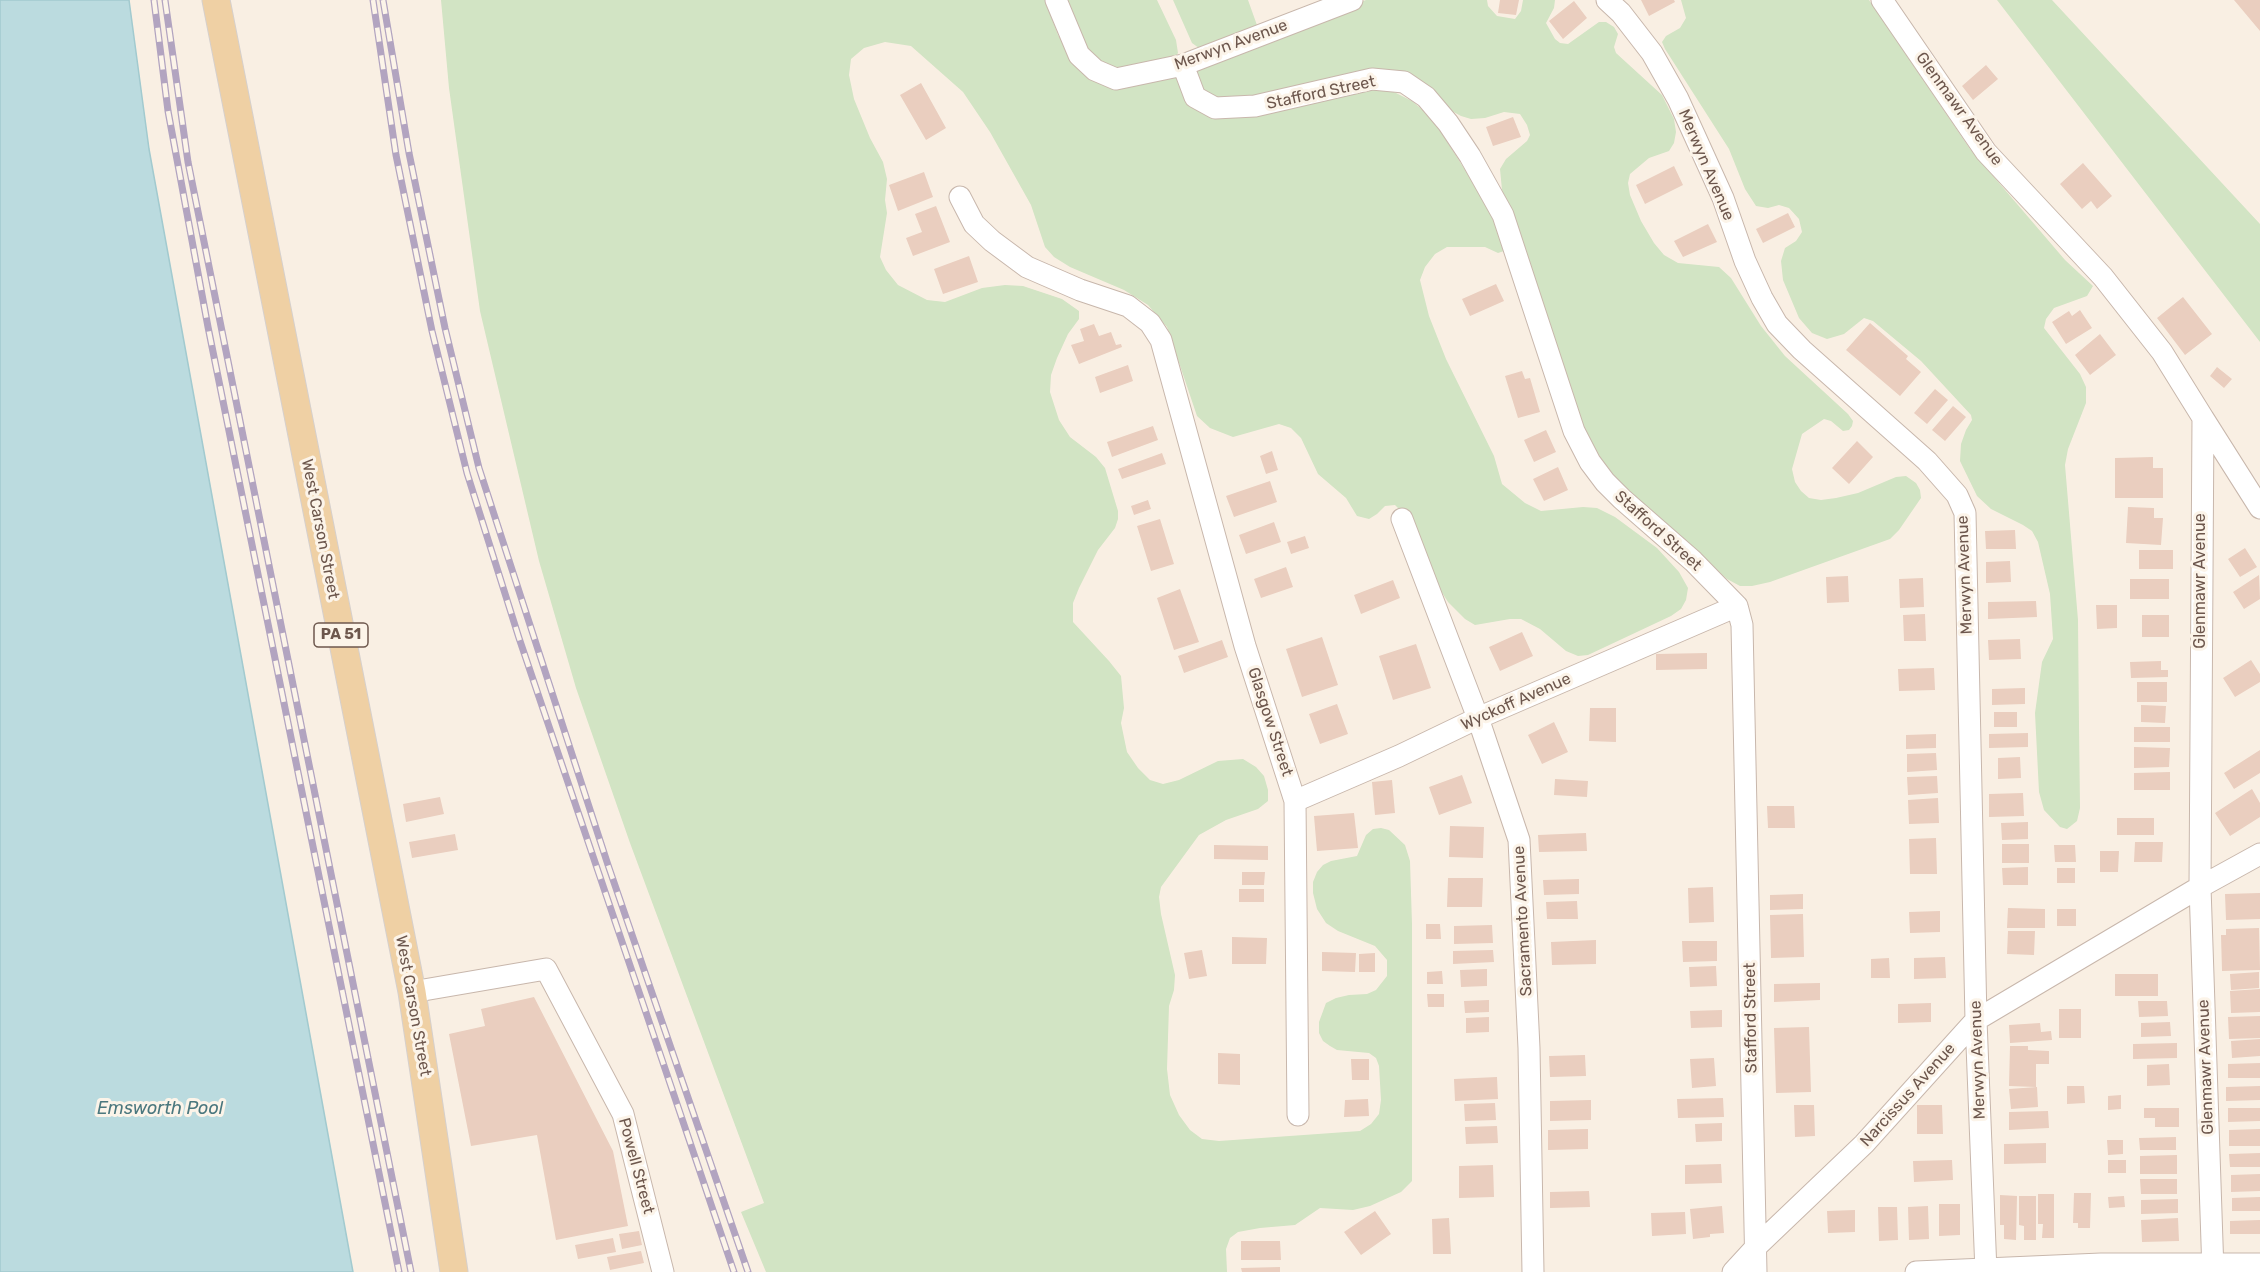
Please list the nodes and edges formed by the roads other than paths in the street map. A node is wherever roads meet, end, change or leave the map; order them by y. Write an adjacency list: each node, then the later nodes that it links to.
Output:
1 (216, 0): 16 (main road, West Carson Street / PA 51)
2 (1056, 0): 6 (street, Merwyn Avenue)
3 (1352, 0): 6 (street, Merwyn Avenue)
4 (1607, 0): 17 (street, Merwyn Avenue)
5 (1882, 0): 8 (street, Glenmawr Avenue)
6 (1183, 65): 11 (street, Stafford Street)
7 (960, 197): 13 (street, Glasgow Street)
8 (2203, 418): 9 (street); 15 (street, Glenmawr Avenue)
9 (2260, 507)
10 (1402, 519): 12 (street, Sacramento Avenue)
11 (1737, 606): 12 (street, Wyckoff Avenue); 19 (street, Stafford Street)
12 (1478, 718): 13 (street, Wyckoff Avenue); 25 (street, Sacramento Avenue)
13 (1295, 801): 18 (street, Glasgow Street)
14 (2260, 854): 15 (street, Narcissus Avenue)
15 (2200, 887): 17 (street, Narcissus Avenue); 21 (street, Glenmawr Avenue)
16 (412, 992): 23 (main road, West Carson Street / PA 51); 24 (street, Powell Street)
17 (1976, 1020): 19 (street, Narcissus Avenue); 22 (street, Merwyn Avenue)
18 (1298, 1115)
19 (1756, 1247): 26 (street, Narcissus Avenue); 27 (street, Stafford Street)
20 (2260, 1264): 21 (street)
21 (2213, 1269): 22 (street)
22 (1986, 1271): 28 (street)
23 (454, 1272)
24 (663, 1272)
25 (1533, 1272)
26 (1733, 1272)
27 (1756, 1272)
28 (1916, 1272)

